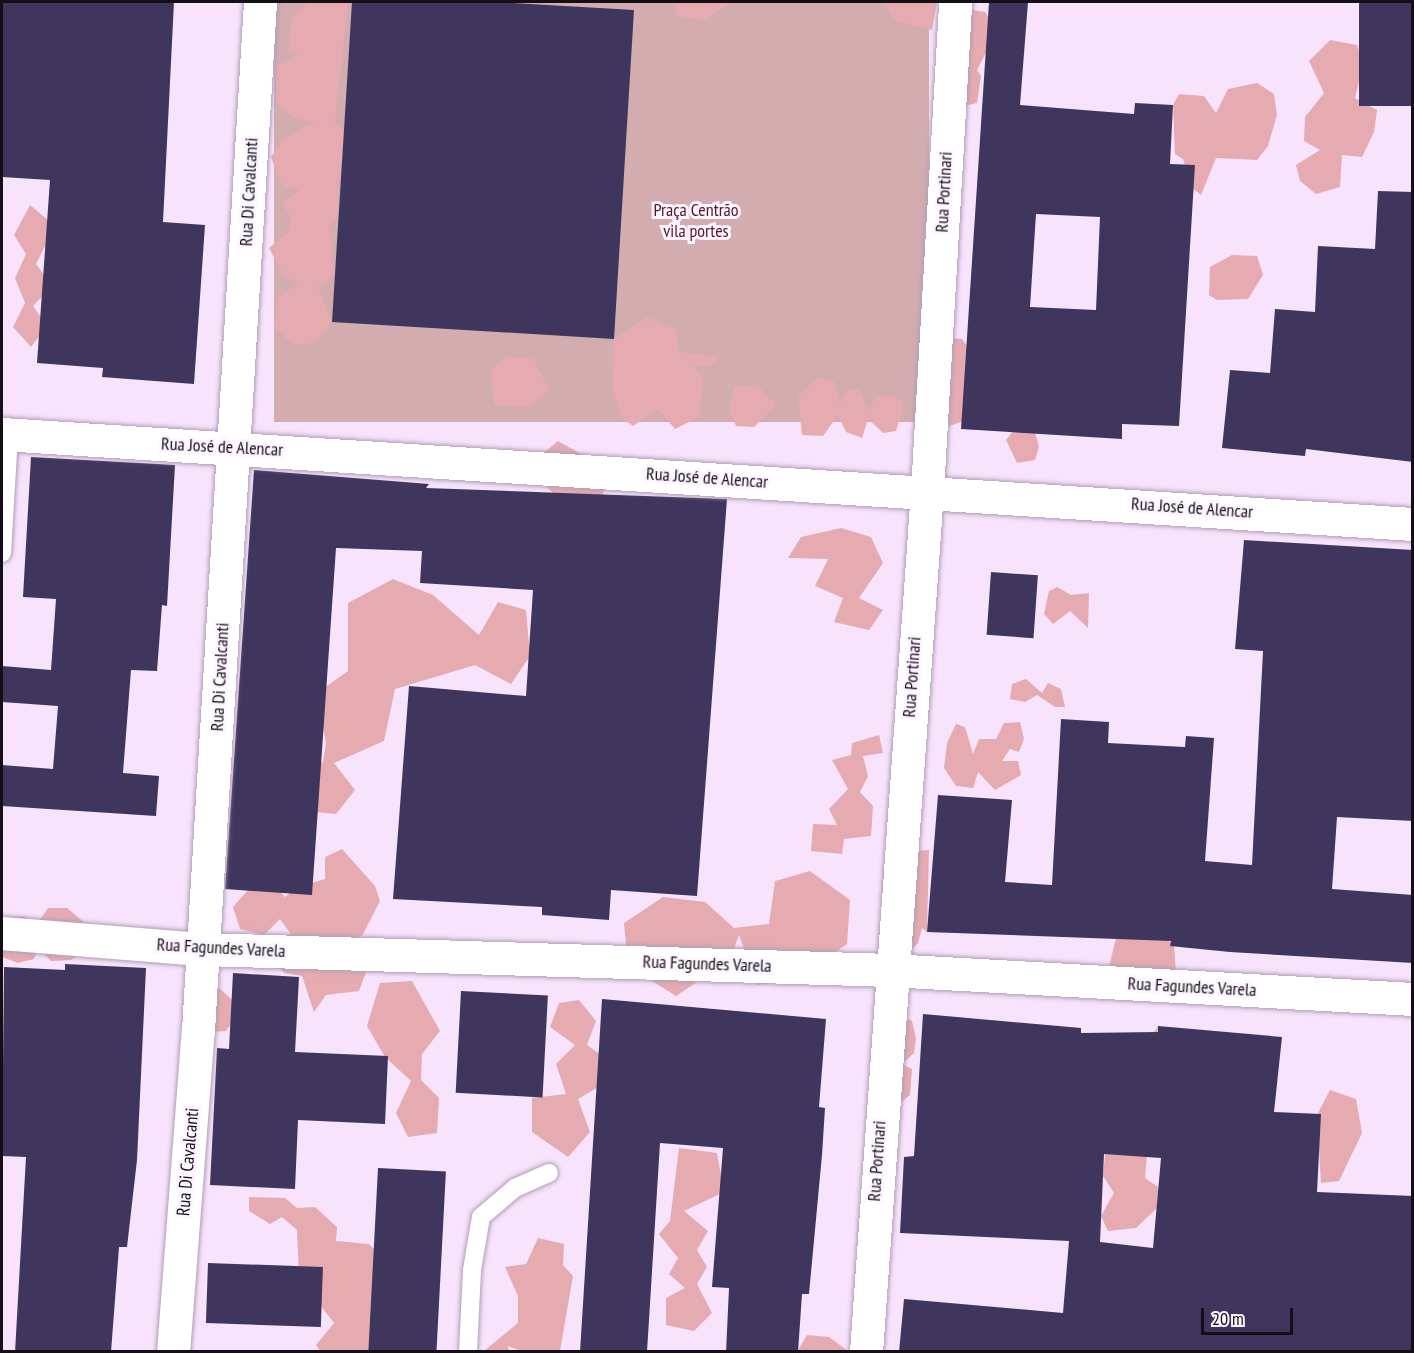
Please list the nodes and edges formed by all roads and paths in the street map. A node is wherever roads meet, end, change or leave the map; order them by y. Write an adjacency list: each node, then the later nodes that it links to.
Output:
1 (260, 2): 4 (street, Rua Di Cavalcanti)
2 (955, 2): 5 (street, Rua Portinari)
3 (5, 434): 4 (street, Rua José de Alencar); 7 (lane)
4 (234, 448): 5 (street, Rua José de Alencar); 9 (street, Rua Di Cavalcanti)
5 (927, 491): 6 (street, Rua José de Alencar); 10 (street, Rua Portinari)
6 (1413, 524)
7 (2, 553)
8 (2, 933): 9 (street, Rua Fagundes Varela)
9 (204, 949): 10 (street, Rua Fagundes Varela); 13 (street, Rua Di Cavalcanti)
10 (889, 970): 11 (street, Rua Fagundes Varela); 15 (street, Rua Portinari)
11 (1413, 999)
12 (549, 1173): 14 (lane)
13 (173, 1352)
14 (468, 1352)
15 (866, 1352)

